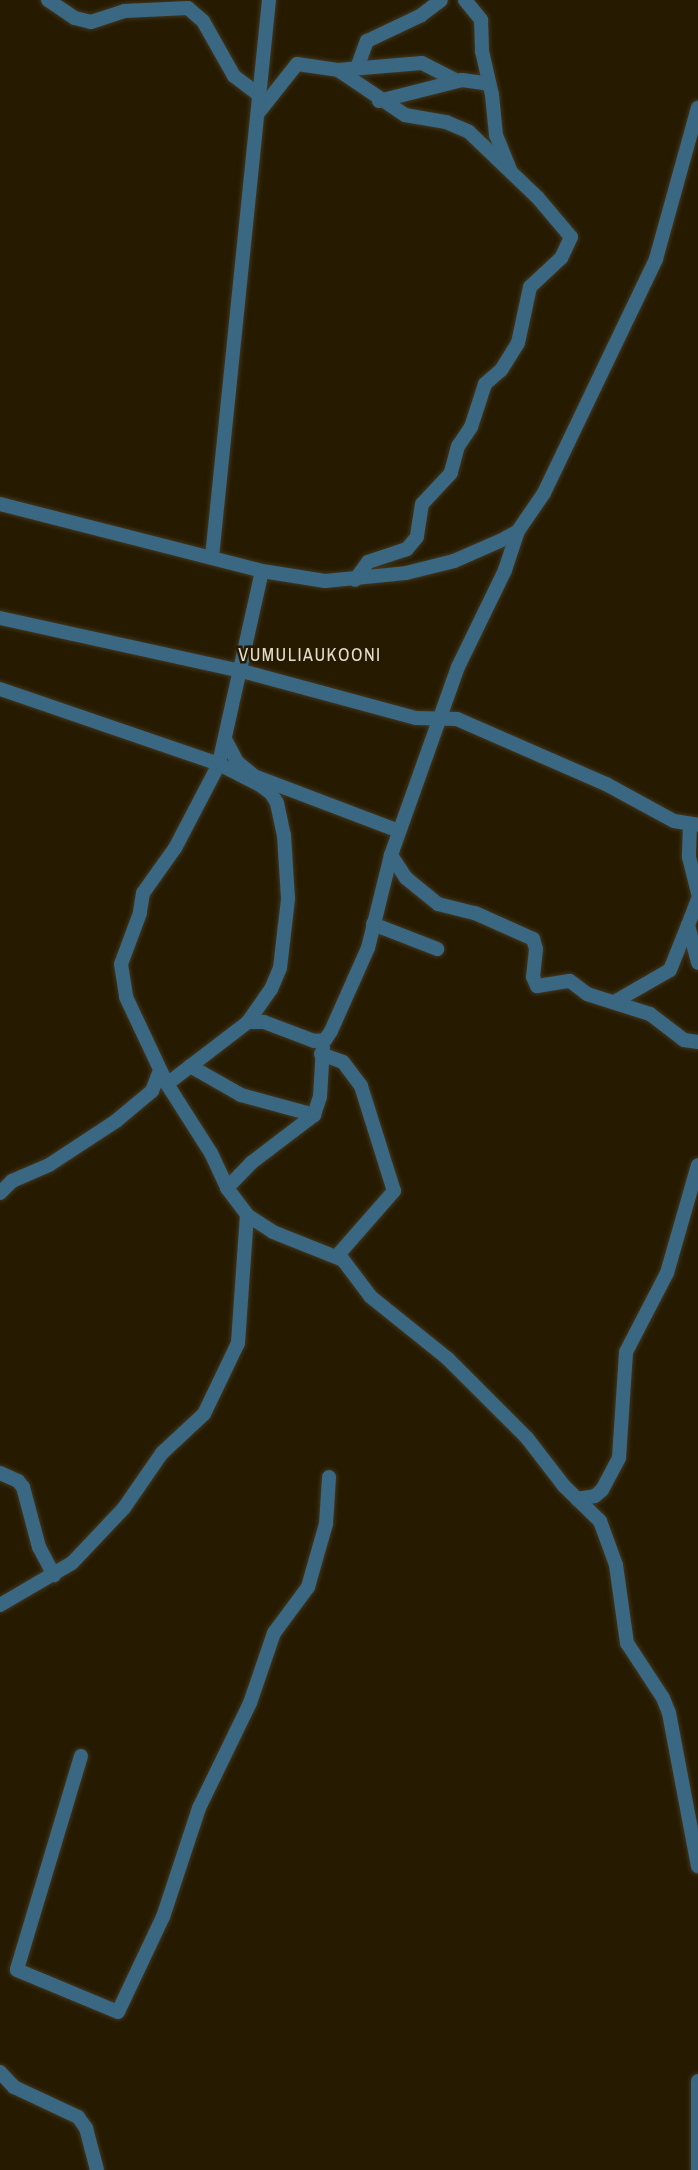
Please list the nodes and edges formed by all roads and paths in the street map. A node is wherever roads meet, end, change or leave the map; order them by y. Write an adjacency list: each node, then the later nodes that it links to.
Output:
1 (48, 0): 9 (street)
2 (269, 0): 9 (street)
3 (441, 0): 5 (street)
4 (464, 0): 8 (street)
5 (357, 68): 6 (street); 7 (street)
6 (338, 70): 10 (street); 12 (street)
7 (457, 81): 8 (street); 10 (street)
8 (489, 84): 14 (street)
9 (261, 96): 12 (street)
10 (380, 101): 14 (street)
11 (698, 108): 13 (street)
12 (259, 112): 17 (street)
13 (693, 147): 16 (street)
14 (512, 175): 19 (street)
15 (0, 504): 17 (street)
16 (518, 531): 19 (street); 23 (street)
17 (212, 557): 18 (street)
18 (262, 571): 19 (street); 21 (street)
19 (355, 580)
20 (0, 618): 21 (street)
21 (242, 671): 23 (street); 24 (street)
22 (0, 689): 25 (street)
23 (440, 717): 26 (street); 27 (street)
24 (226, 741): 25 (street); 27 (street)
25 (219, 764): 36 (street); 41 (street)
26 (694, 825): 29 (street)
27 (399, 831): 28 (street)
28 (391, 855): 31 (street); 35 (street)
29 (698, 892)
30 (698, 899): 32 (street)
31 (373, 924): 33 (street); 37 (street)
32 (688, 925): 34 (street); 35 (street)
33 (438, 949)
34 (698, 963)
35 (616, 1001): 38 (street)
36 (248, 1022): 37 (street); 40 (street)
37 (325, 1040): 39 (street)
38 (698, 1042)
39 (321, 1054): 43 (street); 48 (street)
40 (190, 1065): 42 (street); 43 (street)
41 (160, 1071): 42 (street); 46 (street)
42 (167, 1084): 45 (street)
43 (314, 1114): 45 (street)
44 (698, 1165): 51 (street)
45 (227, 1188): 47 (street)
46 (0, 1193)
47 (248, 1215): 48 (street); 52 (street)
48 (337, 1256): 51 (street)
49 (0, 1473): 52 (street)
50 (329, 1477): 54 (street)
51 (577, 1499): 55 (street)
52 (54, 1575): 53 (street)
53 (0, 1605)
54 (81, 1756)
55 (698, 1866)
56 (0, 2072): 58 (street)
57 (698, 2081): 59 (street)
58 (97, 2170)
59 (698, 2170)

